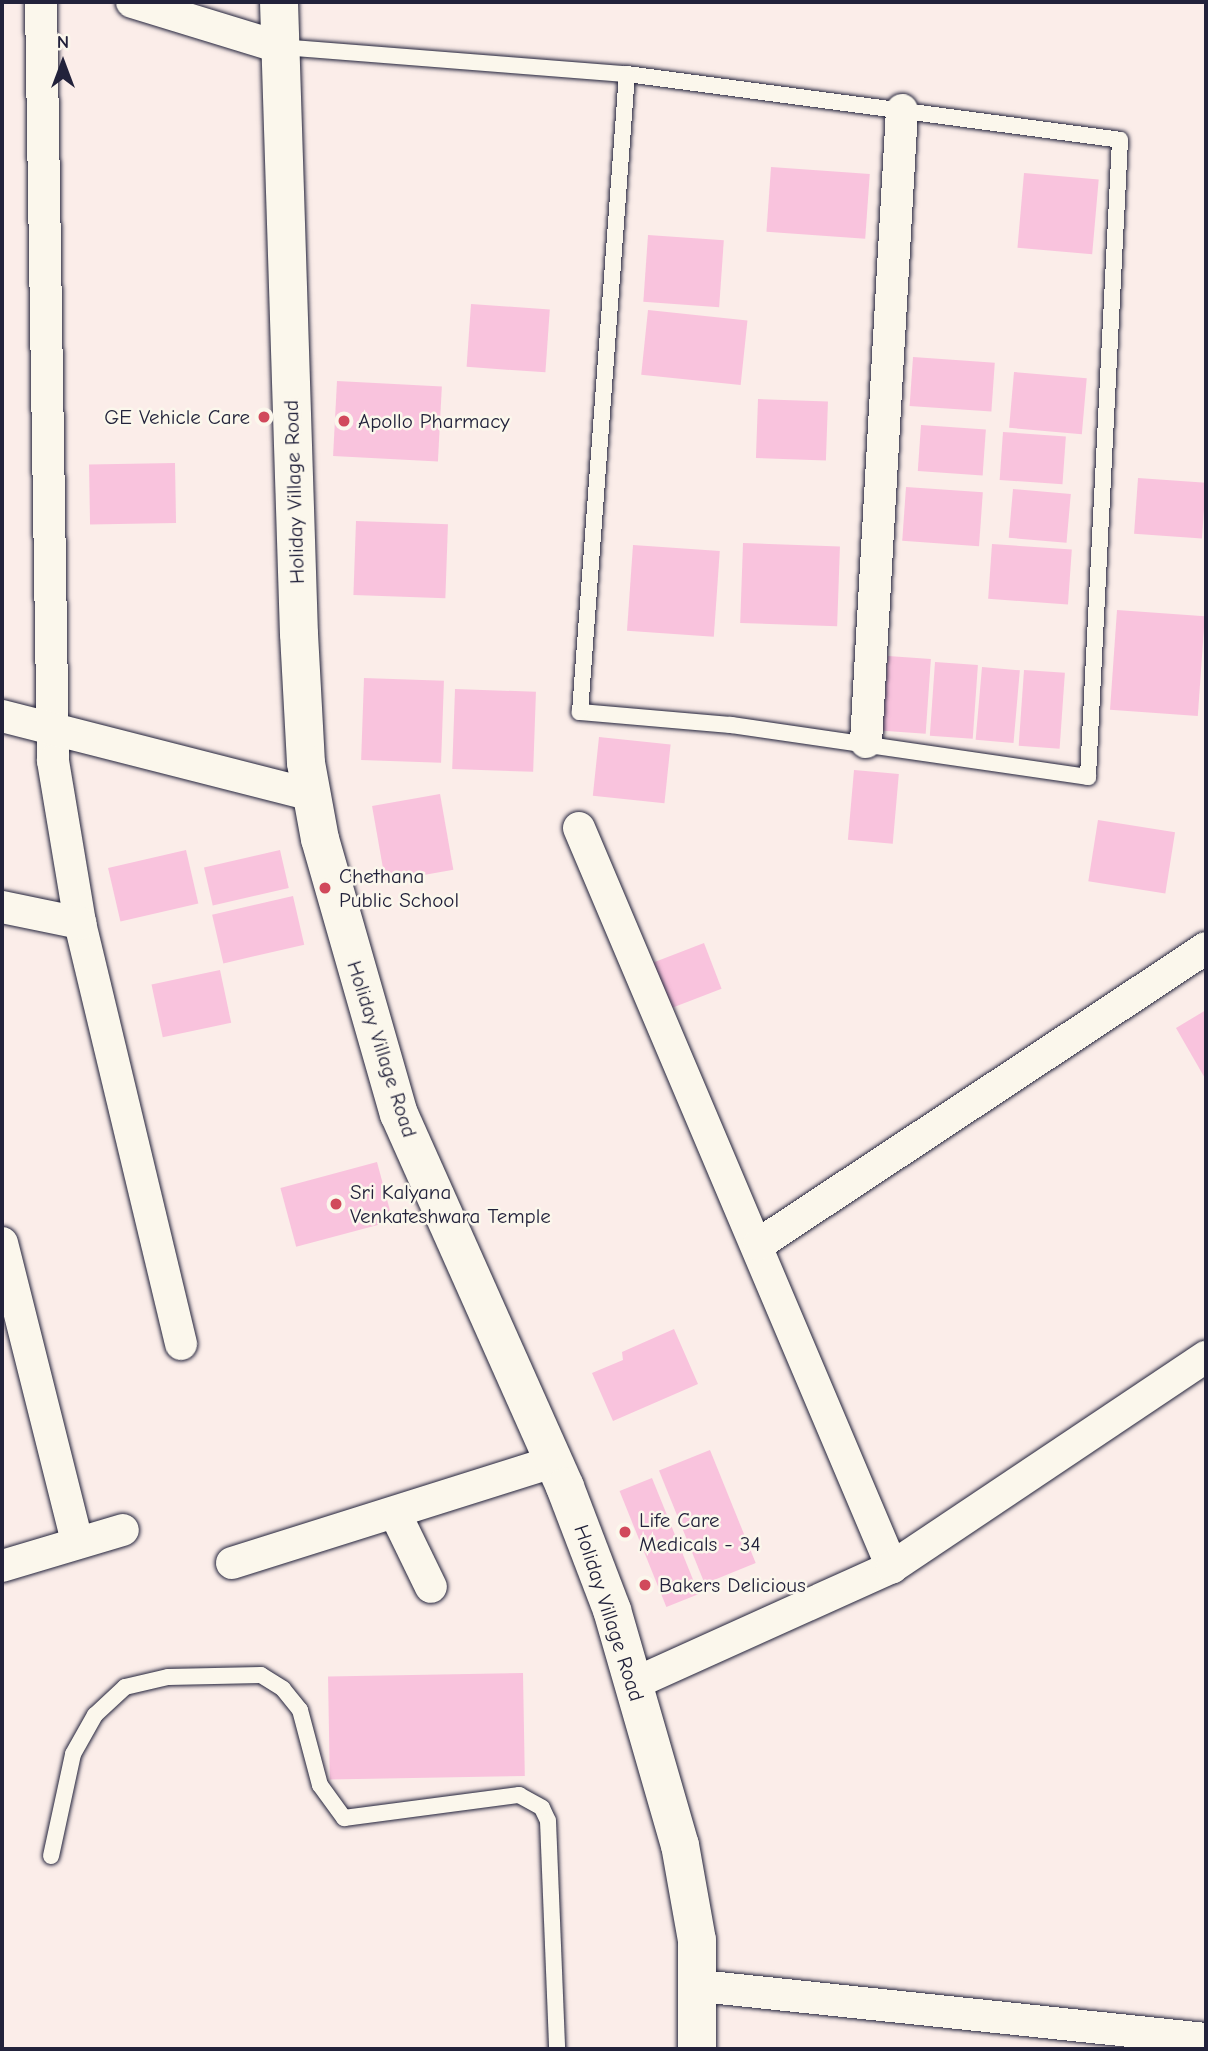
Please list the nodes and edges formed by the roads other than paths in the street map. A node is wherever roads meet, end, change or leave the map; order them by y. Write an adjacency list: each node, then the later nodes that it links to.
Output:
1 (41, 2): 8 (street)
2 (132, 2): 4 (street)
3 (279, 2): 4 (street, Holiday Village Road)
4 (279, 47): 5 (lane); 10 (street, Holiday Village Road)
5 (627, 74): 6 (lane); 9 (lane)
6 (902, 110): 9 (street); 9 (lane)
7 (2, 716): 8 (street)
8 (51, 727): 10 (street); 13 (street)
9 (866, 743)
10 (312, 795): 19 (street, Holiday Village Road)
11 (579, 828): 16 (street)
12 (2, 907): 13 (street)
13 (80, 923): 17 (street)
14 (1206, 948): 16 (street)
15 (2, 1243): 22 (street)
16 (759, 1244): 25 (street)
17 (181, 1344)
18 (1206, 1357): 25 (street)
19 (553, 1462): 20 (street); 27 (street, Holiday Village Road)
20 (395, 1513): 23 (street); 26 (street)
21 (123, 1530): 22 (street)
22 (77, 1542): 24 (street)
23 (232, 1563)
24 (2, 1566)
25 (892, 1567): 27 (street)
26 (430, 1587)
27 (633, 1684): 29 (street, Holiday Village Road)
28 (51, 1856): 31 (lane)
29 (700, 1986): 30 (street); 32 (street, Holiday Village Road)
30 (1206, 2039)
31 (557, 2049)
32 (697, 2049)

